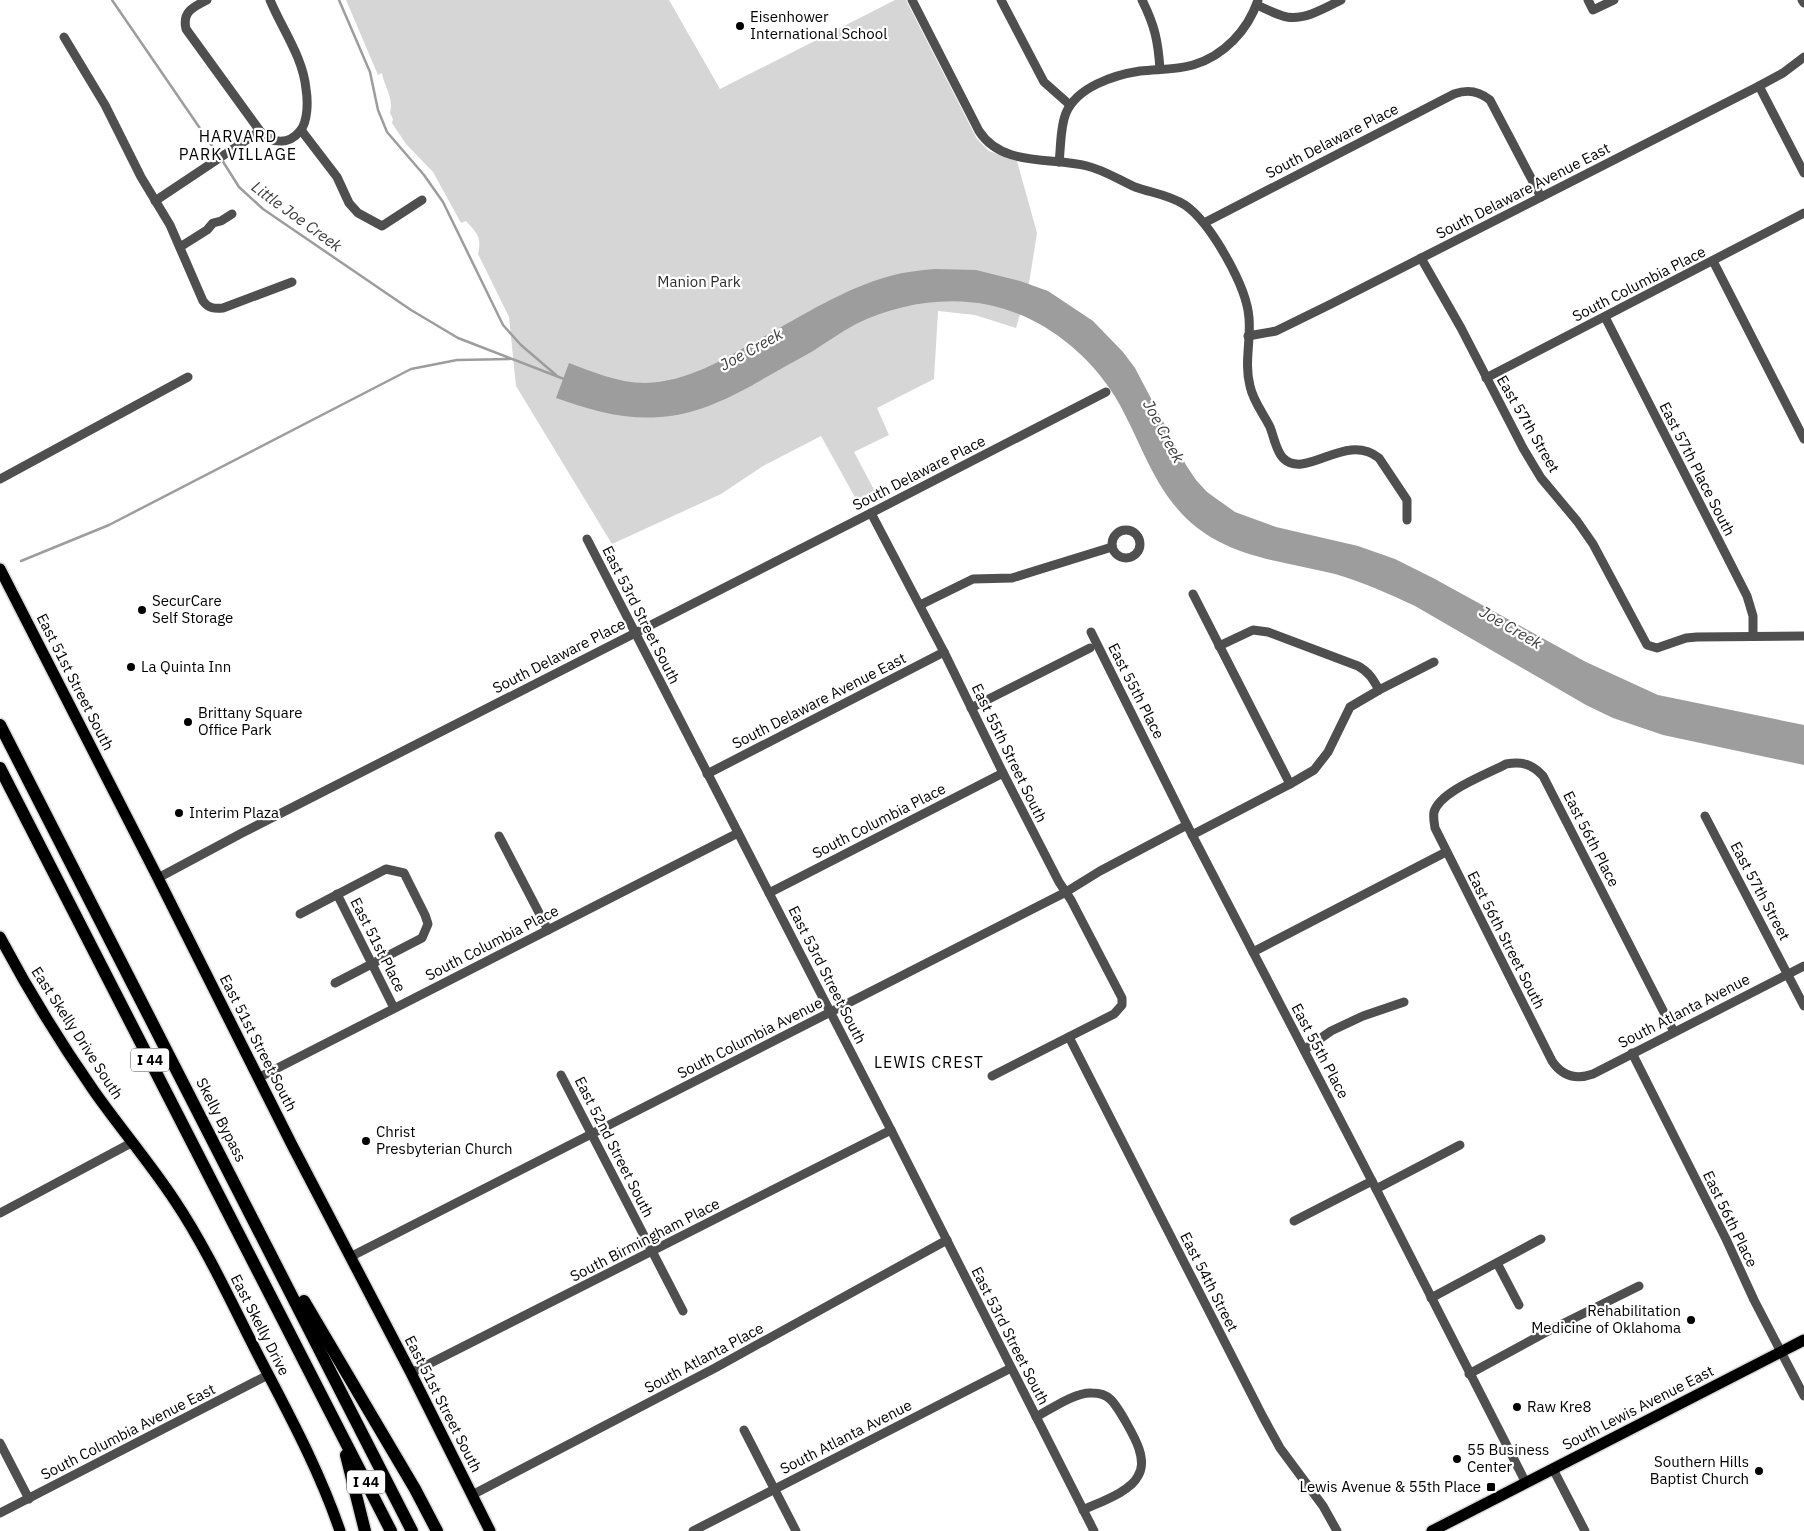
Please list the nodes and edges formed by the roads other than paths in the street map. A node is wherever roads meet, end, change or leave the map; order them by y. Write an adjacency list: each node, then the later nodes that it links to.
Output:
1 (206, 0): 16 (street)
2 (270, 0): 15 (street)
3 (912, 0): 17 (street)
4 (1001, 0): 14 (street)
5 (1142, 0): 12 (street)
6 (1341, 0): 9 (street)
7 (1588, 0): 8 (street)
8 (1614, 0)
9 (1257, 2): 12 (street)
10 (64, 37): 21 (street)
11 (1804, 57): 13 (street, South Delaware Avenue East)
12 (1160, 70): 14 (street)
13 (1759, 86): 18 (street); 19 (street, South Delaware Avenue East)
14 (1070, 105): 17 (street)
15 (301, 130): 16 (street); 20 (street)
16 (260, 131): 21 (street)
17 (1059, 162): 24 (street)
18 (1804, 173)
19 (1541, 197): 24 (street, South Delaware Place); 26 (street, South Delaware Avenue East)
20 (422, 200)
21 (155, 201): 25 (street)
22 (1804, 213): 27 (street, South Columbia Place)
23 (232, 214): 25 (street)
24 (1204, 223): 30 (street)
25 (180, 247): 28 (street)
26 (1421, 258): 30 (street, South Delaware Avenue East); 32 (street, East 57th Street)
27 (1713, 262): 29 (street, South Columbia Place); 34 (street)
28 (292, 282)
29 (1605, 317): 32 (street, South Columbia Place); 45 (street, East 57th Place South)
30 (1248, 336): 37 (street)
31 (188, 377): 35 (street)
32 (1486, 378): 45 (street, East 57th Street)
33 (1106, 392): 36 (street, South Delaware Place)
34 (1804, 439)
35 (0, 479)
36 (871, 513): 42 (street, East 55th Street South); 43 (street, South Delaware Place)
37 (1408, 520)
38 (587, 540): 43 (street, East 53rd Street South)
39 (1112, 548): 42 (street)
40 (0, 568): 67 (main road, East 51st Street South)
41 (1193, 594): 47 (street)
42 (920, 605): 49 (street, East 55th Street South)
43 (635, 632): 57 (street, East 53rd Street South); 67 (street, South Delaware Place)
44 (1091, 632): 62 (street, East 55th Place)
45 (1753, 636): 46 (street)
46 (1804, 636)
47 (1219, 646): 51 (street); 59 (street)
48 (1090, 648): 52 (street)
49 (944, 652): 52 (street, East 55th Street South); 57 (street, South Delaware Avenue East)
50 (1434, 662): 51 (street)
51 (1379, 690): 59 (street)
52 (971, 708): 56 (street, East 55th Street South)
53 (0, 725): 96 (highway, Skelly Bypass / I 44)
54 (0, 768): 60 (highway, I 44)
55 (1536, 768): 66 (street, East 56th Street South); 83 (street, East 56th Place)
56 (1003, 773): 68 (street, East 55th Street South); 69 (street, South Columbia Place)
57 (708, 774): 63 (street, East 53rd Street South)
58 (0, 776): 60 (highway)
59 (1290, 784): 64 (street)
60 (21, 807): 117 (highway, I 44)
61 (1705, 816): 77 (street, East 57th Street)
62 (1187, 825): 64 (street, East 55th Place); 68 (street, South Columbia Avenue)
63 (738, 832): 69 (street, East 53rd Street South); 72 (street, South Columbia Place)
64 (1192, 835): 74 (street, East 55th Place)
65 (499, 836): 72 (street)
66 (1446, 852): 74 (street); 89 (street, East 56th Street South)
67 (158, 878): 90 (main road, East 51st Street South)
68 (1066, 892): 82 (street, South Columbia Avenue); 84 (street, East 55th Street South)
69 (768, 893): 82 (street, East 53rd Street South)
70 (337, 894): 71 (street); 75 (street, East 51st Place); 75 (street)
71 (300, 914)
72 (548, 930): 81 (street, South Columbia Place)
73 (0, 937): 93 (main road, East Skelly Drive South)
74 (1253, 952): 85 (street, East 55th Place)
75 (372, 964): 78 (street); 81 (street, East 51st Place)
76 (1804, 966): 77 (street, South Atlanta Avenue)
77 (1788, 974): 80 (street, East 57th Street); 83 (street, South Atlanta Avenue)
78 (335, 984)
79 (1404, 1002): 85 (street)
80 (1804, 1006)
81 (394, 1008): 90 (street, South Columbia Place)
82 (830, 1012): 91 (street, East 53rd Street South); 92 (street, South Columbia Avenue)
83 (1674, 1032): 86 (street, South Atlanta Avenue)
84 (1069, 1037): 88 (street); 135 (street, East 54th Street)
85 (1304, 1050): 95 (street, East 55th Place)
86 (1632, 1053): 89 (street, South Atlanta Avenue); 109 (street, East 56th Place)
87 (561, 1075): 92 (street, East 52nd Street South)
88 (992, 1076)
89 (1576, 1077)
90 (258, 1078): 102 (main road, East 51st Street South)
91 (891, 1130): 99 (street, East 53rd Street South); 101 (street, South Birmingham Place)
92 (592, 1135): 101 (street, East 52nd Street South); 102 (street, South Columbia Avenue)
93 (134, 1142): 97 (street); 113 (main road, East Skelly Drive)
94 (1460, 1145): 95 (street)
95 (1374, 1185): 98 (street); 105 (street, East 55th Place)
96 (242, 1198): 129 (highway, Skelly Bypass / I 44); 130 (highway)
97 (0, 1213)
98 (1294, 1221)
99 (946, 1240): 110 (street, East 53rd Street South); 122 (street, South Atlanta Place)
100 (1541, 1240): 103 (street)
101 (653, 1252): 107 (street, East 52nd Street South); 111 (street, South Birmingham Place)
102 (350, 1257): 111 (main road, East 51st Street South)
103 (1497, 1263): 105 (street); 106 (street)
104 (1640, 1286): 112 (street)
105 (1431, 1298): 112 (street, East 55th Place)
106 (1519, 1304)
107 (683, 1312)
108 (1804, 1340): 109 (main road, South Lewis Avenue East)
109 (1781, 1351): 114 (street, East 56th Place); 119 (main road, South Lewis Avenue East)
110 (1011, 1368): 115 (street, East 53rd Street South); 121 (street, South Atlanta Avenue)
111 (411, 1373): 122 (main road, East 51st Street South)
112 (1469, 1374): 120 (street, East 55th Place)
113 (268, 1375): 123 (street, South Columbia Avenue East); 126 (main road, East Skelly Drive)
114 (1804, 1396)
115 (1036, 1417): 124 (street, East 53rd Street South); 124 (street)
116 (744, 1430): 121 (street)
117 (340, 1433): 127 (highway); 128 (highway, I 44)
118 (0, 1444): 123 (street)
119 (1553, 1469): 120 (main road, South Lewis Avenue East); 137 (street)
120 (1526, 1483): 136 (main road, South Lewis Avenue East)
121 (774, 1489): 132 (street, South Atlanta Avenue); 133 (street)
122 (472, 1496): 131 (main road, East 51st Street South)
123 (28, 1499): 125 (street, South Columbia Avenue East)
124 (1083, 1510): 134 (street, East 53rd Street South)
125 (0, 1513)
126 (340, 1531)
127 (365, 1531)
128 (391, 1531)
129 (412, 1531)
130 (437, 1531)
131 (490, 1531)
132 (693, 1531)
133 (796, 1531)
134 (1094, 1531)
135 (1337, 1531)
136 (1432, 1531)
137 (1586, 1531)

